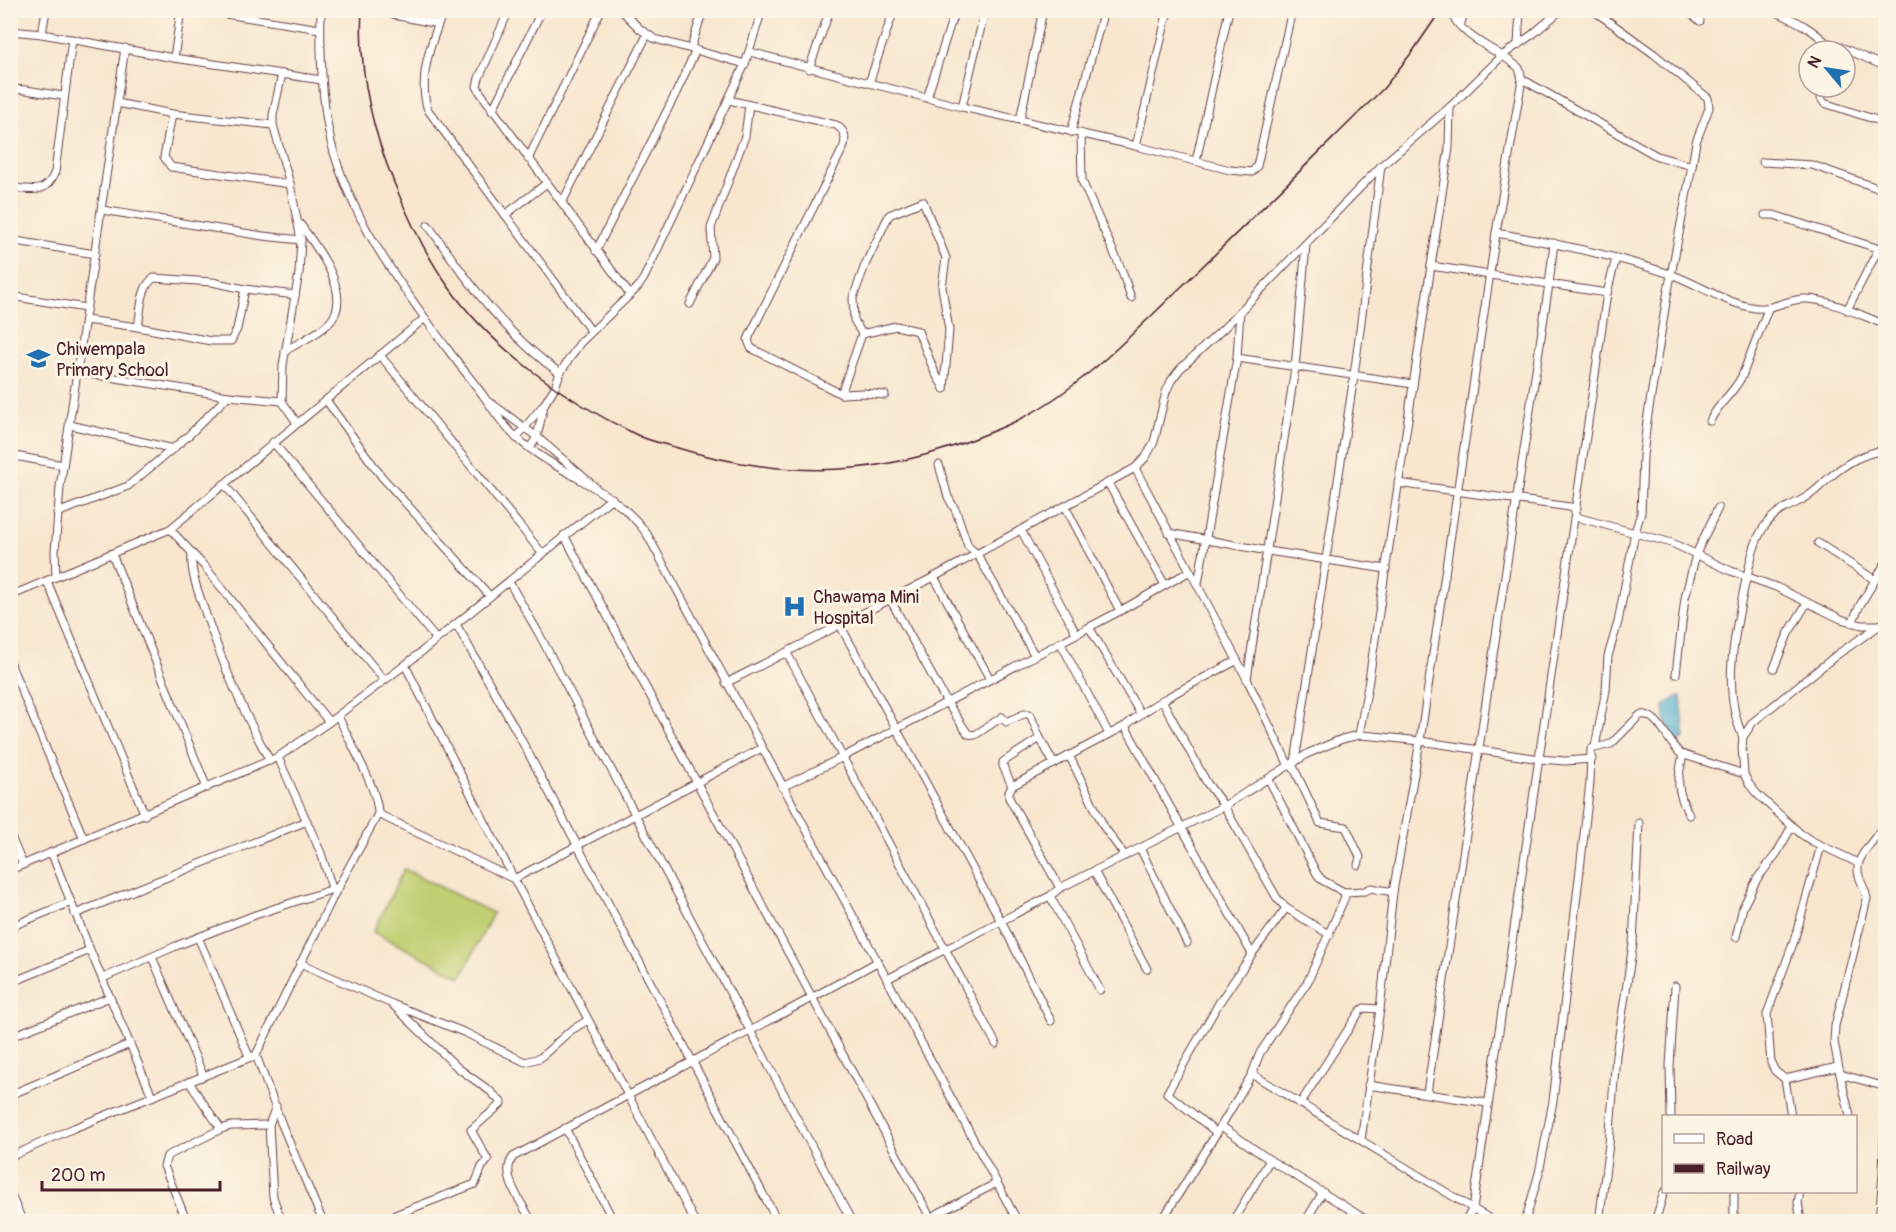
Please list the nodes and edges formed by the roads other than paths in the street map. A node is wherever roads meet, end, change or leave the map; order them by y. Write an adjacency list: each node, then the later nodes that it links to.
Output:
1 (46, 10): 34 (street)
2 (180, 10): 44 (street)
3 (201, 10): 32 (street)
4 (321, 10): 32 (street)
5 (384, 10): 30 (street)
6 (444, 10): 30 (street)
7 (509, 10): 61 (street)
8 (542, 10): 61 (street)
9 (601, 10): 69 (street)
10 (703, 10): 40 (street)
11 (762, 10): 41 (street)
12 (830, 10): 47 (street)
13 (894, 10): 51 (street)
14 (955, 10): 54 (street)
15 (985, 10): 59 (street)
16 (1043, 10): 63 (street)
17 (1104, 10): 66 (street)
18 (1168, 10): 68 (street)
19 (1229, 10): 70 (street)
20 (1292, 10): 70 (street)
21 (1450, 10): 31 (street)
22 (1465, 10): 31 (street)
23 (1520, 10): 38 (street)
24 (1561, 10): 38 (street)
25 (1593, 10): 73 (street)
26 (1687, 10): 29 (street)
27 (1772, 10): 37 (street)
28 (623, 11): 35 (street)
29 (1700, 21)
30 (438, 24): 81 (street)
31 (1460, 26): 43 (street)
32 (320, 29): 50 (street)
33 (10, 31): 34 (street)
34 (42, 34): 36 (street)
35 (647, 35): 40 (street); 78 (street)
36 (72, 39): 39 (street); 53 (street)
37 (1822, 39)
38 (1518, 45): 43 (street)
39 (125, 48): 44 (street); 57 (street)
40 (693, 49): 45 (street); 90 (street)
41 (750, 52): 45 (street); 47 (street)
42 (1857, 54): 46 (street)
43 (1503, 55): 49 (street); 60 (street)
44 (174, 58): 48 (street)
45 (745, 64): 56 (street)
46 (1886, 67)
47 (809, 69): 51 (street)
48 (282, 74): 50 (street); 65 (street)
49 (1522, 79): 73 (street); 84 (street)
50 (322, 80): 108 (street)
51 (869, 83): 54 (street)
52 (10, 89): 53 (street)
53 (63, 96): 76 (street)
54 (927, 98): 59 (street)
55 (1822, 99): 64 (street)
56 (729, 100): 58 (street); 99 (street)
57 (117, 103): 62 (street); 79 (street)
58 (749, 105): 103 (street); 122 (street)
59 (962, 107): 63 (street)
60 (1450, 107): 72 (street); 93 (street)
61 (492, 111): 69 (street)
62 (172, 114): 65 (street); 75 (street)
63 (1020, 120): 66 (street)
64 (1886, 123)
65 (273, 125): 75 (street)
66 (1071, 132): 67 (street)
67 (1082, 133): 68 (street); 102 (street)
68 (1136, 146): 70 (street)
69 (528, 159): 74 (street)
70 (1196, 161)
71 (1763, 162): 77 (street)
72 (1381, 166): 88 (street); 120 (street)
73 (1692, 166): 94 (street)
74 (547, 183): 78 (street); 81 (street)
75 (290, 184): 82 (street)
76 (10, 187)
77 (1886, 191)
78 (562, 202): 90 (street)
79 (102, 210): 86 (street); 91 (street)
80 (1765, 214): 89 (street)
81 (504, 215): 112 (street)
82 (298, 222): 86 (street); 114 (street)
83 (428, 225): 119 (street)
84 (1497, 233): 87 (street); 95 (street)
85 (10, 240): 91 (street)
86 (301, 240): 101 (street)
87 (1554, 243): 92 (street); 96 (street)
88 (1306, 244): 107 (street); 117 (street)
89 (1882, 250): 106 (street)
90 (596, 251): 99 (street)
91 (94, 254): 104 (street)
92 (1616, 258): 94 (street); 98 (street)
93 (1431, 266): 95 (street); 121 (street)
94 (1671, 274): 105 (street); 157 (street)
95 (1491, 275): 96 (street); 147 (street)
96 (1549, 284): 98 (street); 149 (street)
97 (245, 289): 101 (street); 111 (street); 111 (street)
98 (1607, 293): 151 (street)
99 (630, 295): 112 (street)
100 (10, 296): 104 (street)
101 (296, 296): 114 (street)
102 (1131, 298)
103 (690, 304)
104 (86, 308): 109 (street)
105 (1768, 309): 106 (street); 129 (street)
106 (1847, 310): 110 (street)
107 (1240, 311): 116 (street); 142 (street)
108 (424, 318): 115 (street); 126 (street)
109 (85, 320): 111 (street); 118 (street)
110 (1886, 325)
111 (138, 327)
112 (591, 331): 119 (street)
113 (862, 334): 113 (street); 122 (street)
114 (285, 351): 127 (street)
115 (380, 355): 125 (street); 165 (street)
116 (1237, 358): 117 (street); 160 (street)
117 (1295, 368): 120 (street); 162 (street)
118 (78, 372): 124 (street); 131 (street)
119 (560, 373): 128 (street)
120 (1354, 375): 121 (street); 168 (street)
121 (1413, 384): 144 (street)
122 (842, 394): 123 (street)
123 (885, 395)
124 (228, 396): 127 (street); 137 (street)
125 (326, 400): 130 (street); 181 (street)
126 (487, 400): 132 (street); 134 (street)
127 (282, 402): 130 (street)
128 (545, 403): 132 (street); 133 (street)
129 (1710, 421)
130 (297, 423): 135 (street)
131 (70, 425): 137 (street); 140 (street)
132 (524, 427): 133 (street); 134 (street)
133 (537, 437): 136 (street); 146 (street)
134 (516, 438): 136 (street)
135 (273, 442): 145 (street); 191 (street)
136 (530, 448): 146 (street)
137 (174, 449): 153 (street)
138 (1886, 450): 174 (street)
139 (10, 455): 140 (street)
140 (63, 465): 153 (street)
141 (939, 465): 166 (street)
142 (1135, 468): 143 (street); 158 (street)
143 (1108, 483): 150 (street); 179 (street)
144 (1398, 483): 147 (street); 170 (street)
145 (224, 484): 155 (street); 202 (street)
146 (596, 487): 148 (street)
147 (1458, 492): 149 (street); 215 (street)
148 (612, 498): 159 (street); 203 (street)
149 (1516, 499): 151 (street); 218 (street)
150 (1065, 506): 156 (street); 184 (street)
151 (1577, 508): 154 (street)
152 (1718, 508): 167 (street)
153 (57, 513): 172 (street)
154 (1576, 517): 157 (street); 223 (street)
155 (170, 529): 163 (street); 164 (street)
156 (1021, 530): 166 (street); 190 (street)
157 (1635, 532): 167 (street); 216 (street)
158 (1169, 533): 160 (street); 171 (street)
159 (564, 535): 165 (street); 230 (street)
160 (1206, 540): 162 (street); 178 (street)
161 (1818, 543): 175 (street)
162 (1268, 551): 168 (street); 201 (street)
163 (112, 554): 172 (street); 233 (street)
164 (192, 554): 208 (street); 225 (street)
165 (542, 554): 177 (street)
166 (977, 554): 173 (street); 194 (street)
167 (1696, 554): 174 (street); 199 (street)
168 (1326, 560): 170 (street); 227 (street)
169 (1886, 562): 175 (street)
170 (1386, 569): 212 (street)
171 (1190, 571): 178 (street); 179 (street)
172 (56, 577): 176 (street)
173 (934, 577): 182 (street); 200 (street)
174 (1747, 577): 183 (street); 213 (street)
175 (1875, 580): 185 (street)
176 (47, 581): 180 (street); 236 (street)
177 (509, 582): 181 (street); 238 (street)
178 (1197, 584): 195 (street)
179 (1165, 585): 184 (street)
180 (10, 596)
181 (490, 596): 187 (street)
182 (890, 599): 188 (street); 205 (street)
183 (1807, 603): 185 (street); 198 (street)
184 (1120, 611): 189 (street)
185 (1852, 623): 186 (street)
186 (1883, 623): 213 (street)
187 (456, 624): 191 (street); 247 (street)
188 (840, 625): 193 (street); 210 (street)
189 (1089, 627): 190 (street); 206 (street)
190 (1076, 633): 192 (street)
191 (436, 639): 197 (street)
192 (1060, 642): 194 (street); 211 (street)
193 (787, 653): 203 (street); 222 (street)
194 (1035, 656): 200 (street)
195 (1236, 661): 201 (street); 204 (street)
196 (10, 663): 245 (street)
197 (405, 665): 202 (street); 256 (street)
198 (1774, 668)
199 (1676, 674)
200 (990, 679): 205 (street)
201 (1247, 679): 227 (street)
202 (384, 680): 207 (street)
203 (726, 683): 217 (street)
204 (1162, 700): 206 (street); 234 (street)
205 (946, 701): 210 (street); 214 (street)
206 (1140, 713): 209 (street)
207 (338, 716): 208 (street); 235 (street)
208 (329, 722): 221 (street)
209 (1125, 726): 211 (street); 243 (street)
210 (895, 728): 222 (street); 265 (street)
211 (1109, 734): 220 (street)
212 (1359, 735): 215 (street); 227 (street)
213 (1743, 737): 228 (street)
214 (1040, 738): 226 (street); 231 (street)
215 (1420, 741): 218 (street); 260 (street)
216 (1595, 747): 219 (street); 224 (street)
217 (762, 748): 230 (street); 232 (street)
218 (1480, 749): 223 (street); 302 (street)
219 (1683, 754): 228 (street); 237 (street)
220 (1069, 755): 226 (street); 250 (street)
221 (278, 757): 225 (street); 240 (street)
222 (843, 757): 232 (street); 271 (street)
223 (1539, 759): 224 (street); 306 (street)
224 (1592, 759): 345 (street)
225 (270, 761): 233 (street)
226 (1054, 764): 231 (street)
227 (1292, 764): 229 (street); 253 (street)
228 (1744, 774): 242 (street)
229 (1269, 780): 234 (street); 259 (street)
230 (698, 783): 238 (street); 284 (street)
231 (1012, 786): 258 (street)
232 (782, 787): 275 (street)
233 (207, 788): 236 (street)
234 (1224, 806): 243 (street); 263 (street)
235 (378, 814): 256 (street); 257 (street)
236 (145, 815): 245 (street)
237 (1689, 815)
238 (636, 816): 247 (street); 289 (street)
239 (1886, 820): 251 (street)
240 (307, 821): 257 (street); 264 (street)
241 (1639, 823): 346 (street)
242 (1792, 826): 246 (street); 269 (street)
243 (1180, 828): 248 (street); 273 (street)
244 (10, 835): 252 (street)
245 (84, 839): 249 (street)
246 (1821, 846): 251 (street); 298 (street)
247 (578, 847): 256 (street); 294 (street)
248 (1140, 848): 250 (street); 270 (street)
249 (51, 852): 252 (street); 262 (street)
250 (1125, 856): 255 (street)
251 (1858, 863): 295 (street)
252 (23, 865): 254 (street)
253 (1358, 865)
254 (10, 870)
255 (1094, 872): 258 (street); 277 (street)
256 (514, 879): 287 (street)
257 (336, 887): 268 (street); 276 (street)
258 (1060, 888): 261 (street)
259 (1344, 892): 260 (street); 267 (street)
260 (1393, 892): 286 (street)
261 (1050, 897): 265 (street); 282 (street)
262 (71, 902): 264 (street); 266 (street)
263 (1286, 908): 267 (street); 273 (street)
264 (75, 914): 272 (street)
265 (1001, 921): 271 (street); 288 (street)
266 (10, 927)
267 (1330, 934): 296 (street)
268 (198, 937): 274 (street); 293 (street)
269 (1736, 937)
270 (1186, 943)
271 (945, 948): 279 (street); 292 (street)
272 (90, 950): 278 (street); 280 (street)
273 (1251, 954): 315 (street)
274 (152, 957): 278 (street); 297 (street)
275 (877, 962): 279 (street); 284 (street)
276 (300, 963): 285 (street); 293 (street)
277 (1147, 969)
278 (103, 978): 283 (street)
279 (887, 979): 319 (street)
280 (10, 983)
281 (1675, 986): 309 (street)
282 (1100, 990)
283 (110, 997): 290 (street); 291 (street)
284 (811, 999): 289 (street); 326 (street)
285 (392, 1004): 287 (street); 331 (street)
286 (1380, 1010): 300 (street); 307 (street)
287 (588, 1020): 303 (street)
288 (1051, 1021)
289 (752, 1029): 294 (street); 336 (street)
290 (10, 1037)
291 (130, 1044): 304 (street); 305 (street)
292 (996, 1044)
293 (253, 1055): 297 (street); 308 (street)
294 (693, 1060): 303 (street); 335 (street)
295 (1839, 1070): 298 (street); 301 (street); 311 (street)
296 (1251, 1074): 307 (street); 315 (street)
297 (203, 1075): 299 (street)
298 (1785, 1079): 310 (street)
299 (189, 1082): 305 (street); 314 (street)
300 (1368, 1085): 302 (street); 316 (street)
301 (1886, 1087): 350 (street)
302 (1428, 1093): 306 (street)
303 (628, 1094): 313 (street); 334 (street)
304 (10, 1095)
305 (152, 1096): 317 (street)
306 (1487, 1103): 325 (street)
307 (1300, 1104): 316 (street)
308 (276, 1106): 312 (street); 330 (street)
309 (1671, 1115)
310 (1791, 1115)
311 (1850, 1115)
312 (269, 1125): 314 (street); 329 (street)
313 (565, 1128): 332 (street); 333 (street)
314 (221, 1129): 328 (street)
315 (1219, 1130): 318 (street); 339 (street)
316 (1361, 1140): 325 (street)
317 (10, 1157)
318 (1270, 1160): 320 (street); 340 (street)
319 (997, 1183): 326 (street); 338 (street)
320 (1323, 1192): 341 (street); 342 (street)
321 (10, 1193): 327 (street)
322 (1663, 1193): 347 (street)
323 (1734, 1193): 348 (street)
324 (1800, 1193): 349 (street)
325 (1473, 1209): 343 (street); 344 (street)
326 (930, 1217): 337 (street)
327 (24, 1221)
328 (187, 1221)
329 (282, 1221)
330 (323, 1221)
331 (377, 1221)
332 (532, 1221)
333 (614, 1221)
334 (695, 1221)
335 (778, 1221)
336 (852, 1221)
337 (921, 1221)
338 (1018, 1221)
339 (1161, 1221)
340 (1232, 1221)
341 (1305, 1221)
342 (1370, 1221)
343 (1464, 1221)
344 (1495, 1221)
345 (1525, 1221)
346 (1599, 1221)
347 (1655, 1221)
348 (1734, 1221)
349 (1801, 1221)
350 (1879, 1221)

